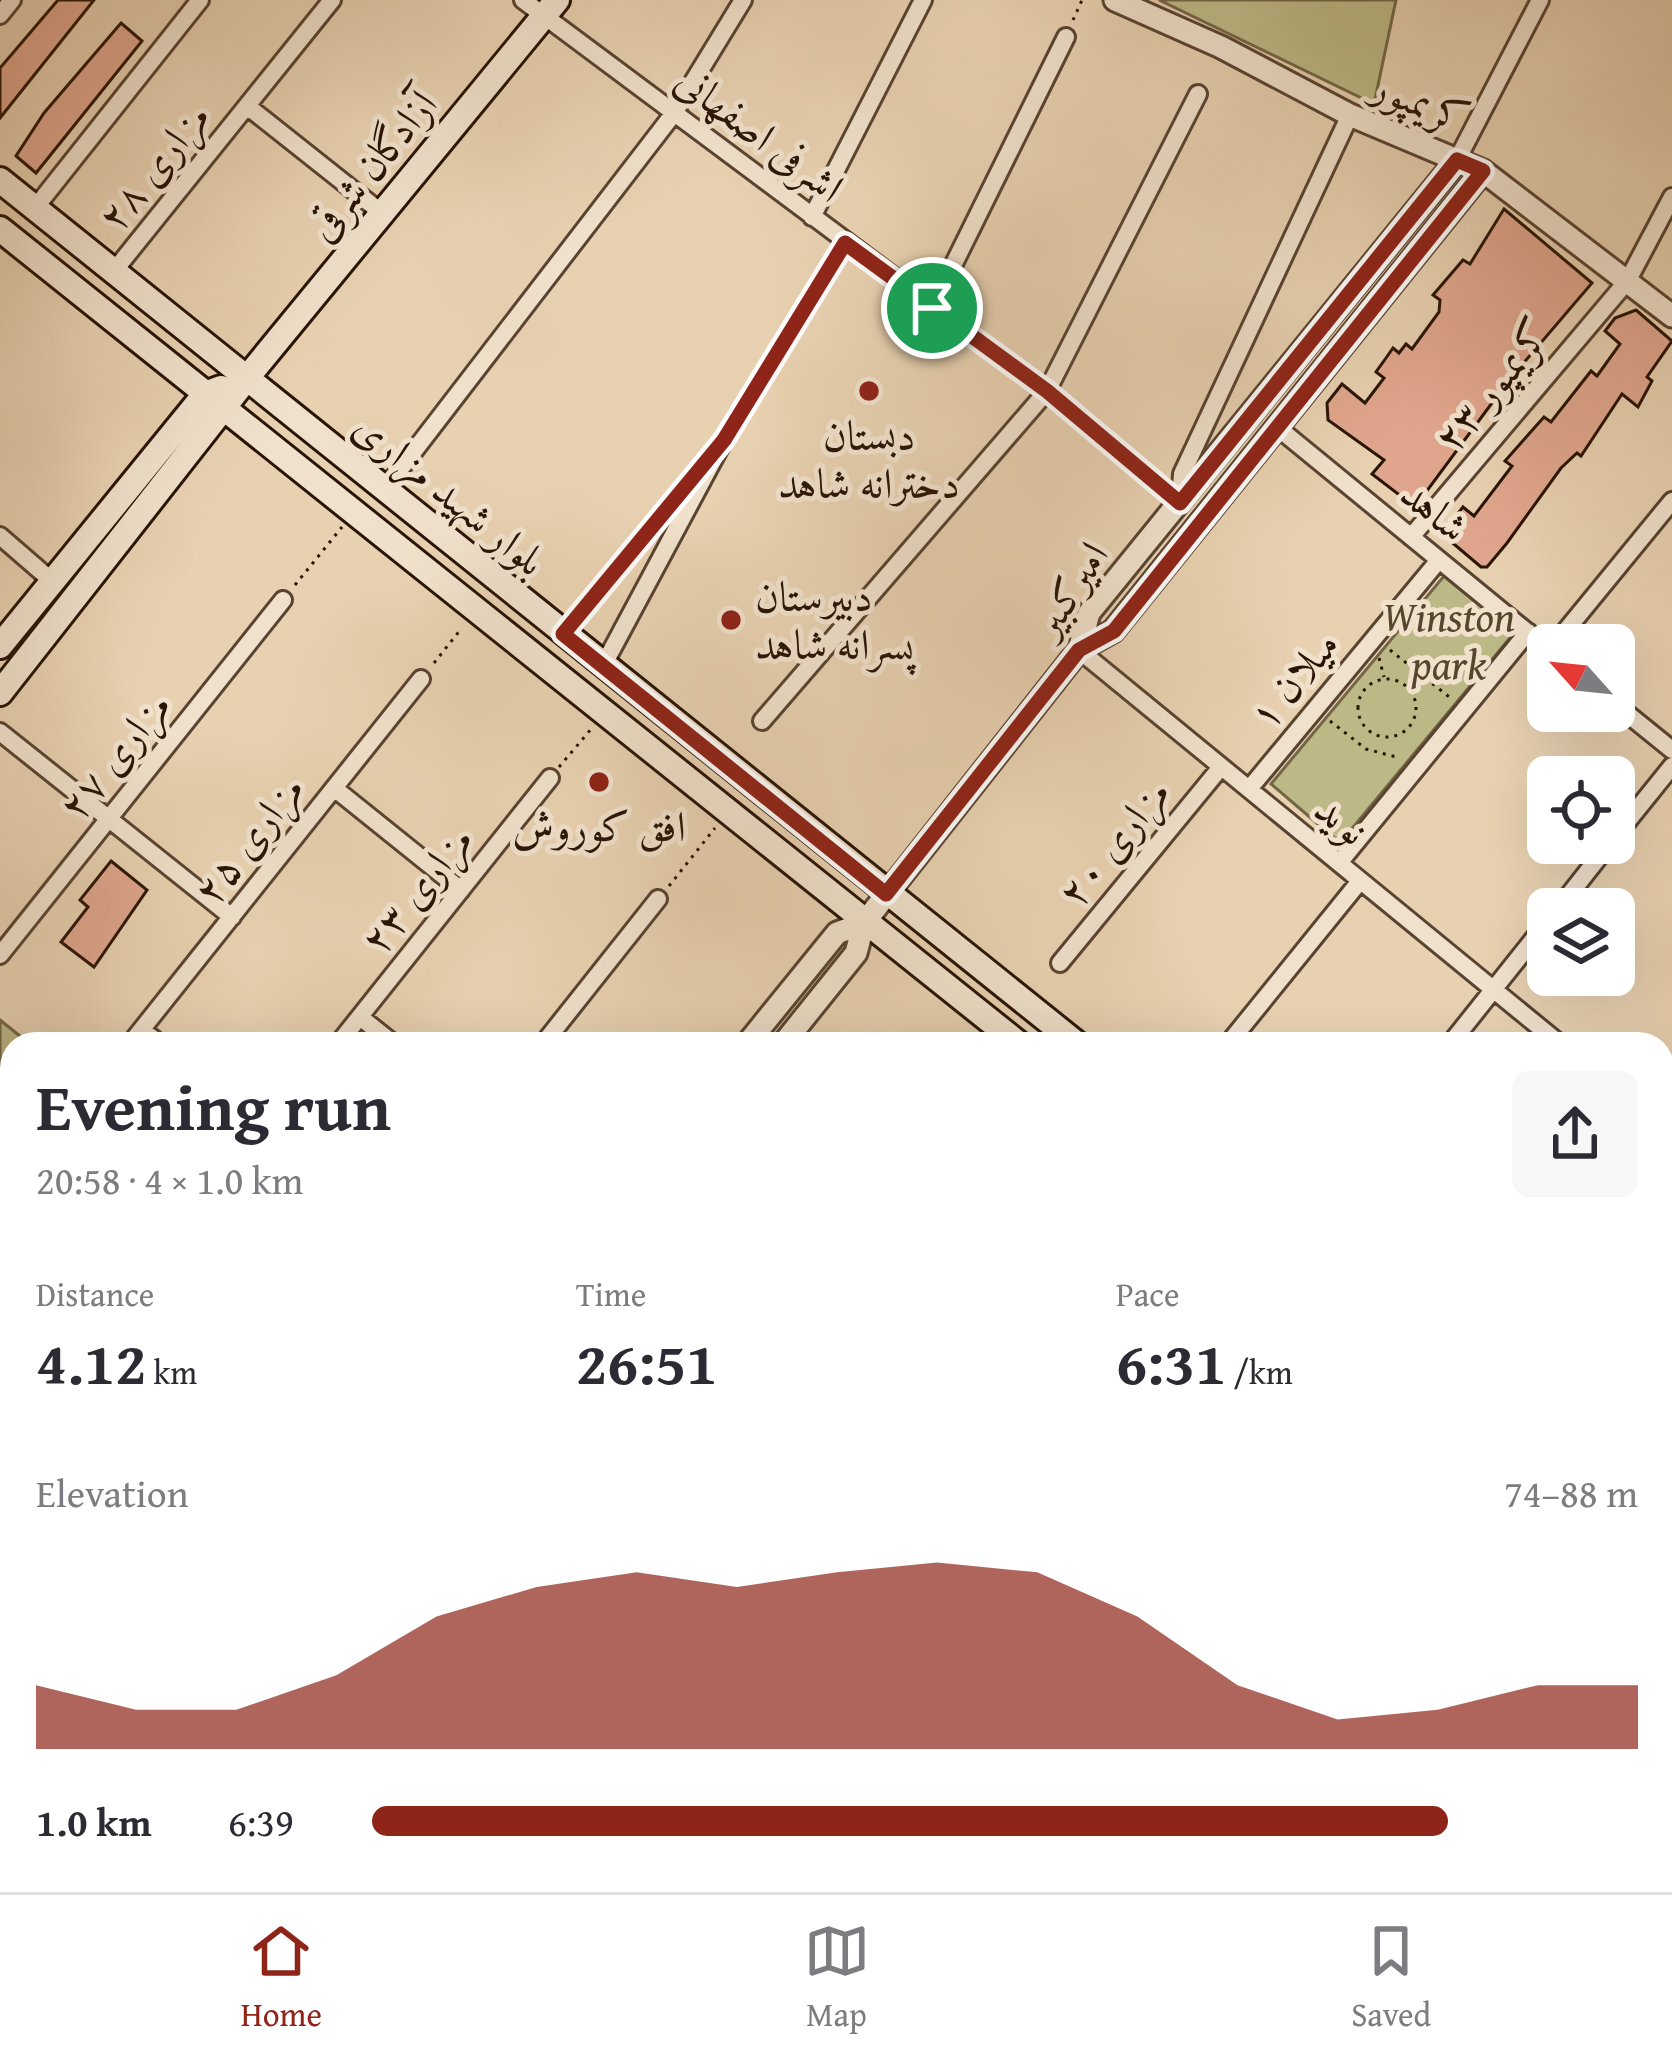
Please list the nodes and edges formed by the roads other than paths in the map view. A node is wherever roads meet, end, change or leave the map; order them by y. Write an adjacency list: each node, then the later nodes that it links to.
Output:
1 (12, 0): 10 (street)
2 (200, 0): 20 (street)
3 (332, 0): 13 (street, مزاری ۲۸)
4 (523, 0): 9 (street, اشرفی اصفهانی)
5 (743, 0): 14 (street)
6 (923, 0): 22 (street)
7 (1115, 0): 15 (street, کریمپور)
8 (1540, 0): 16 (street)
9 (550, 8): 14 (street, اشرفی اصفهانی); 21 (main road, آزادگان شرقی)
10 (0, 15)
11 (1066, 37): 27 (street)
12 (1198, 94): 30 (street)
13 (247, 106): 21 (street); 25 (street, مزاری ۲۸)
14 (674, 113): 22 (street, اشرفی اصفهانی); 35 (street)
15 (1350, 115): 16 (street, کریمپور); 37 (street)
16 (1457, 160): 17 (street, کریمپور); 37 (street, امیرکبیر)
17 (1483, 171): 26 (street, کریمپور); 33 (street)
18 (0, 180): 20 (main road, بلوار شهید مزاری)
19 (1672, 197): 26 (street, کریمپور ۲۳)
20 (35, 208): 25 (main road, بلوار شهید مزاری)
21 (382, 213): 29 (main road, آزادگان شرقی)
22 (812, 217): 24 (street, اشرفی اصفهانی)
23 (0, 229): 31 (main road, بلوار شهید مزاری)
24 (845, 243): 27 (street, اشرفی اصفهانی); 34 (street)
25 (114, 271): 29 (main road, بلوار شهید مزاری)
26 (1628, 280): 28 (street, کریمپور); 39 (street, کریمپور ۲۳)
27 (932, 308): 30 (street, اشرفی اصفهانی)
28 (1672, 316)
29 (246, 379): 31 (main road); 32 (main road, آزادگان شرقی); 35 (main road, بلوار شهید مزاری)
30 (1047, 391): 37 (street, اشرفی اصفهانی); 53 (street)
31 (205, 394): 32 (main road, بلوار شهید مزاری); 41 (main road)
32 (226, 410): 51 (main road, آزادگان شرقی); 71 (main road, بلوار شهید مزاری)
33 (1276, 427): 39 (street, شاهد); 48 (street)
34 (724, 440): 46 (street); 49 (street)
35 (384, 490): 46 (main road, بلوار شهید مزاری)
36 (1672, 501): 43 (street)
37 (1180, 503): 48 (street, امیرکبیر)
38 (0, 536): 41 (street)
39 (1411, 537): 40 (street, شاهد)
40 (1439, 560): 44 (street, شاهد); 60 (street, میلان ۱)
41 (52, 581): 47 (main road)
42 (283, 600): 62 (street, مزاری ۲۷)
43 (1570, 624)
44 (1527, 631)
45 (1527, 633): 63 (street)
46 (563, 634): 49 (main road, بلوار شهید مزاری)
47 (0, 646)
48 (1079, 650): 57 (street, نوید); 68 (street, امیرکبیر)
49 (603, 666): 68 (main road, بلوار شهید مزاری)
50 (422, 679): 59 (street, مزاری ۲۵)
51 (0, 693)
52 (1635, 720): 55 (street)
53 (761, 721)
54 (0, 732): 62 (street)
55 (1672, 750)
56 (1672, 766): 61 (street)
57 (1221, 767): 60 (street, نوید); 74 (street, مزاری ۲۰)
58 (550, 778): 67 (street, مزاری ۲۳)
59 (334, 788): 67 (street); 70 (street, مزاری ۲۵)
60 (1249, 789): 63 (street, نوید)
61 (1635, 812)
62 (109, 819): 70 (street); 73 (street, مزاری ۲۷)
63 (1339, 863): 65 (street, نوید)
64 (1594, 864): 66 (street)
65 (1360, 880): 75 (street, نوید); 85 (street)
66 (1575, 888)
67 (461, 890): 76 (street, مزاری ۲۳)
68 (886, 894): 71 (street, امیرکبیر); 84 (main road, بلوار شهید مزاری)
69 (658, 899): 80 (street)
70 (232, 917): 77 (street, مزاری ۲۵)
71 (864, 923): 81 (street); 82 (street); 83 (main road, بلوار شهید مزاری)
72 (1527, 947): 75 (street)
73 (0, 955)
74 (1060, 963)
75 (1493, 989): 86 (street); 87 (street, نوید)
76 (360, 1017): 78 (street, مزاری ۲۳); 79 (street)
77 (140, 1032)
78 (348, 1032)
79 (379, 1032)
80 (553, 1032)
81 (757, 1032)
82 (793, 1032)
83 (1004, 1032)
84 (1062, 1032)
85 (1238, 1032)
86 (1459, 1032)
87 (1545, 1032)

